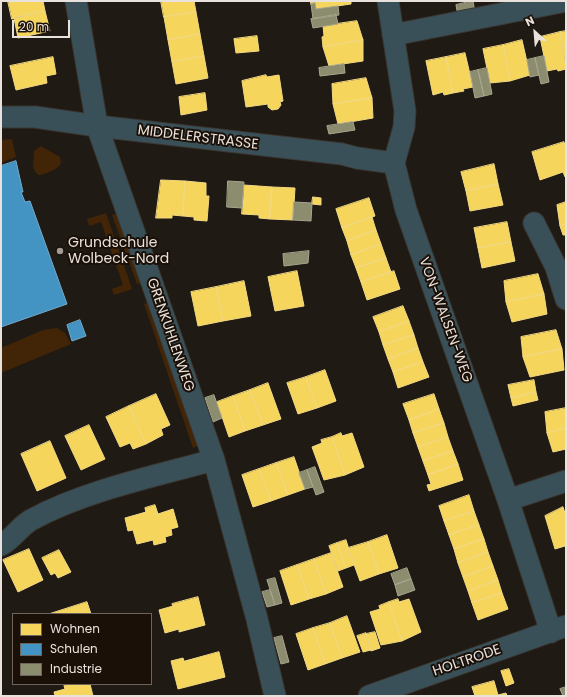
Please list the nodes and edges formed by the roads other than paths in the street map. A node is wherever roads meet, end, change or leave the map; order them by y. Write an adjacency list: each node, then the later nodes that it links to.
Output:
1 (76, 1): 7 (street, GRENKUHLENWEG)
2 (388, 1): 5 (street, VON-WALSEN-WEG)
3 (566, 1): 4 (street)
4 (514, 6): 5 (street)
5 (393, 35): 8 (street, VON-WALSEN-WEG)
6 (1, 117): 7 (street, MIDDELERSTRASSE)
7 (97, 126): 8 (street, MIDDELERSTRASSE); 11 (street, GRENKUHLENWEG)
8 (394, 162): 13 (street, VON-WALSEN-WEG)
9 (534, 223): 10 (street)
10 (566, 299)
11 (214, 460): 14 (street); 16 (street, GRENKUHLENWEG)
12 (566, 481): 13 (street)
13 (508, 500): 15 (street, VON-WALSEN-WEG)
14 (1, 545)
15 (559, 629): 17 (street, HOLTRODE)
16 (275, 696)
17 (369, 696)

